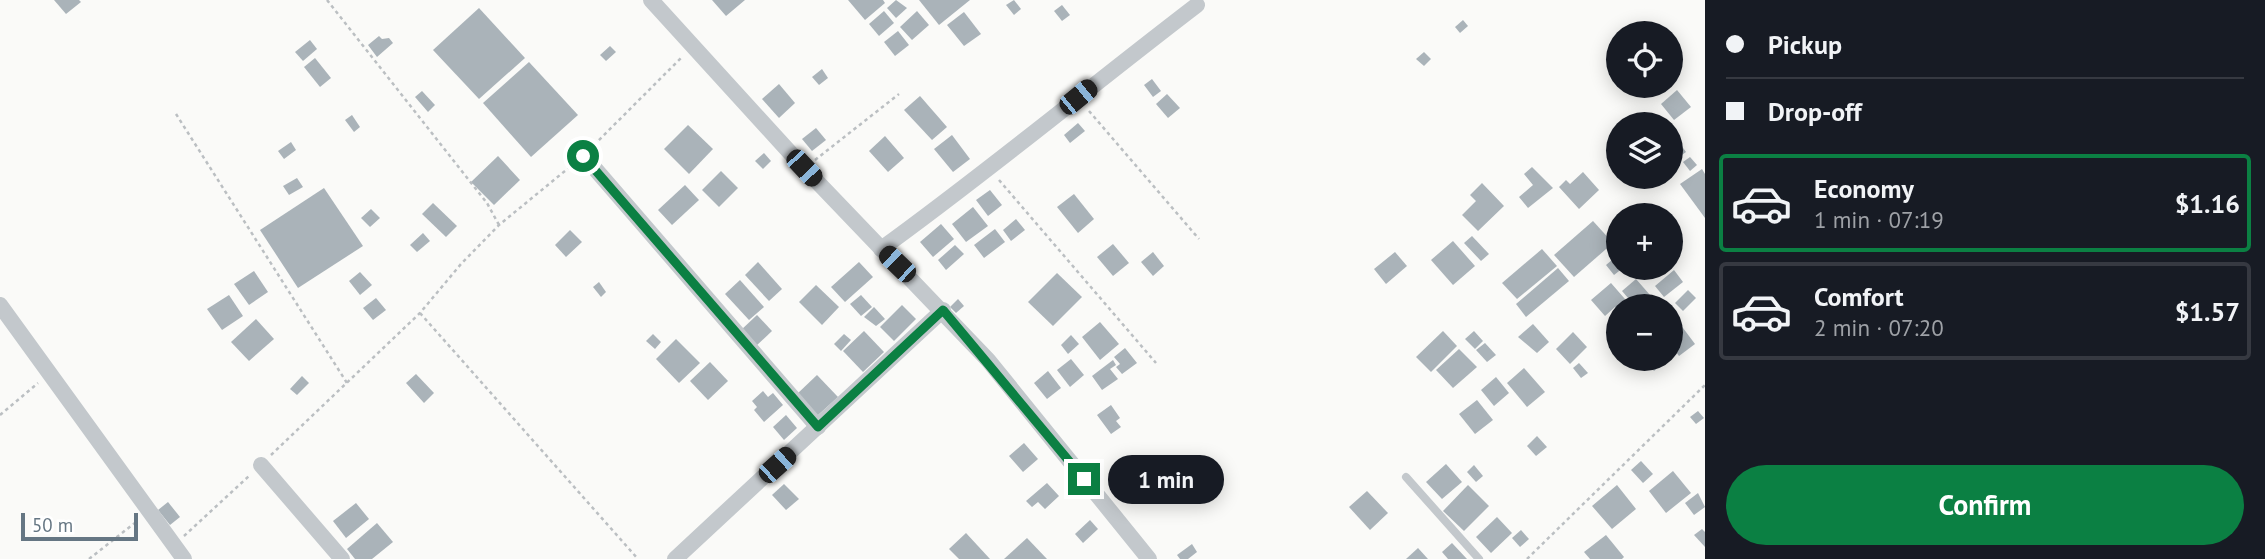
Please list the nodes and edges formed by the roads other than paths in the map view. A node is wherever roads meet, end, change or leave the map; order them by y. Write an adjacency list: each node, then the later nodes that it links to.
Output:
1 (651, 0): 4 (street)
2 (1197, 5): 4 (street)
3 (583, 156): 7 (street)
4 (881, 249): 6 (street)
5 (0, 305): 10 (street)
6 (943, 310): 7 (street); 13 (street)
7 (818, 427): 12 (street)
8 (261, 465): 11 (street)
9 (1406, 477): 14 (lane)
10 (184, 559)
11 (342, 559)
12 (675, 559)
13 (1149, 559)
14 (1479, 559)

